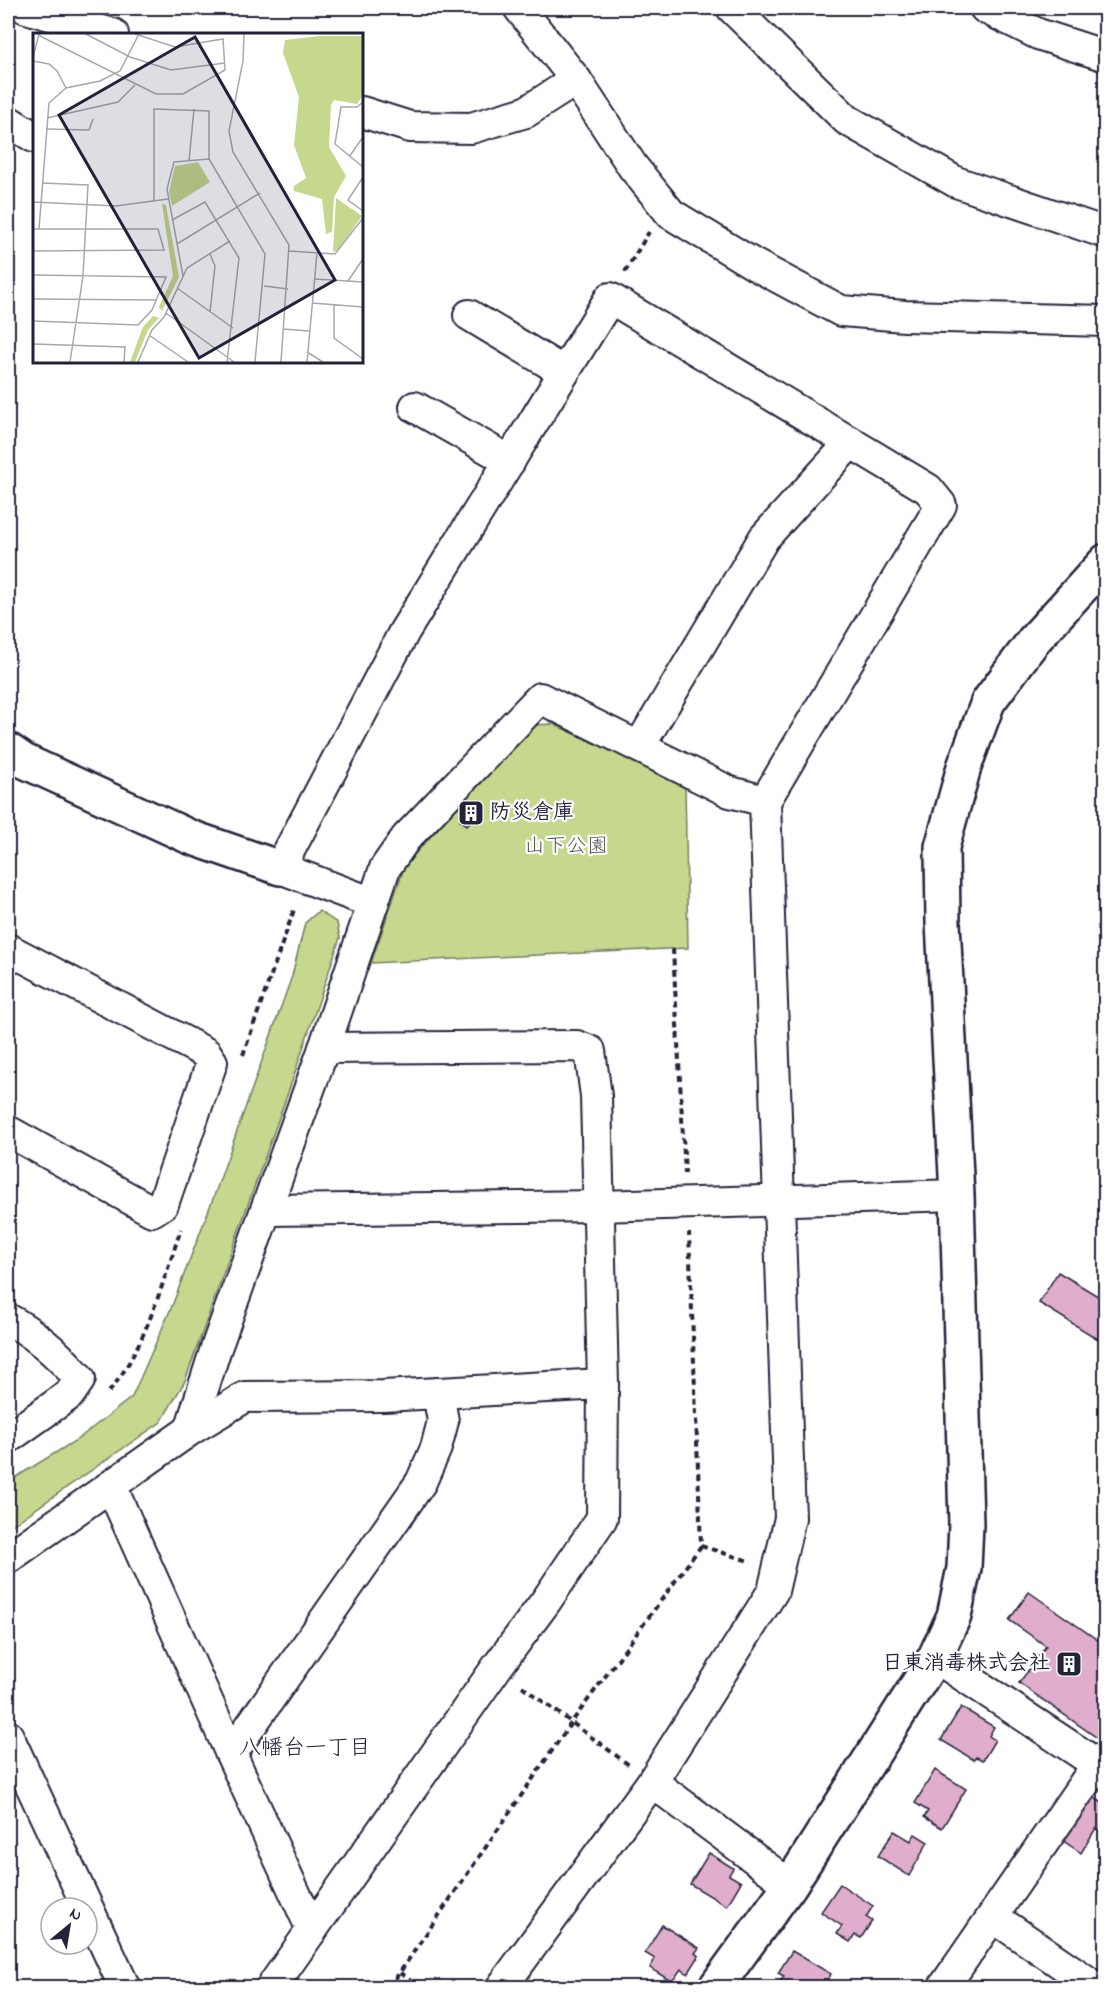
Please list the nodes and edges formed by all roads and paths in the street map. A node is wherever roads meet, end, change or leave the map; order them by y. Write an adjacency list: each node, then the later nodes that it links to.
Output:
1 (26, 8): 5 (street)
2 (519, 8): 7 (street)
3 (732, 8): 12 (street)
4 (985, 8): 6 (street)
5 (110, 33)
6 (1106, 56)
7 (576, 80): 8 (street); 15 (street)
8 (363, 112)
9 (8, 121): 10 (street)
10 (33, 136)
11 (652, 228): 13 (path)
12 (1106, 232)
13 (610, 298): 16 (street); 18 (street)
14 (469, 315): 16 (street)
15 (1106, 321)
16 (564, 372): 19 (street)
17 (415, 407): 19 (street)
18 (851, 442): 21 (street); 23 (street)
19 (510, 461): 24 (street)
20 (1106, 561): 30 (street)
21 (639, 747): 23 (street); 25 (street)
22 (8, 750): 24 (street)
23 (765, 801): 31 (street)
24 (280, 868): 25 (street)
25 (373, 903): 28 (street)
26 (8, 949): 29 (street)
27 (673, 949): 32 (path)
28 (324, 1048): 33 (street); 34 (street)
29 (8, 1131)
30 (957, 1195): 31 (street); 44 (street)
31 (779, 1201): 32 (street); 43 (street)
32 (688, 1203): 33 (street); 41 (path)
33 (599, 1206): 34 (street); 36 (street)
34 (267, 1210): 38 (street)
35 (8, 1319): 39 (street)
36 (603, 1384): 37 (street); 45 (street)
37 (438, 1393): 38 (street); 48 (street)
38 (190, 1430): 40 (street)
39 (8, 1437)
40 (111, 1486): 42 (street); 48 (street)
41 (701, 1545): 43 (path); 46 (path)
42 (8, 1558)
43 (779, 1570): 50 (street)
44 (935, 1657): 49 (street); 51 (street)
45 (497, 1667): 46 (path); 53 (street)
46 (571, 1723): 50 (path); 54 (path)
47 (8, 1736): 55 (street)
48 (231, 1754): 53 (street)
49 (1101, 1768): 52 (street)
50 (652, 1782): 51 (street); 59 (street)
51 (790, 1885): 60 (street)
52 (993, 1917): 61 (street); 62 (street)
53 (312, 1930): 56 (street)
54 (400, 1973): 57 (path); 58 (path)
55 (125, 1988)
56 (271, 1988)
57 (389, 1988)
58 (420, 1988)
59 (501, 1988)
60 (715, 1988)
61 (943, 1988)
62 (1097, 1988)

